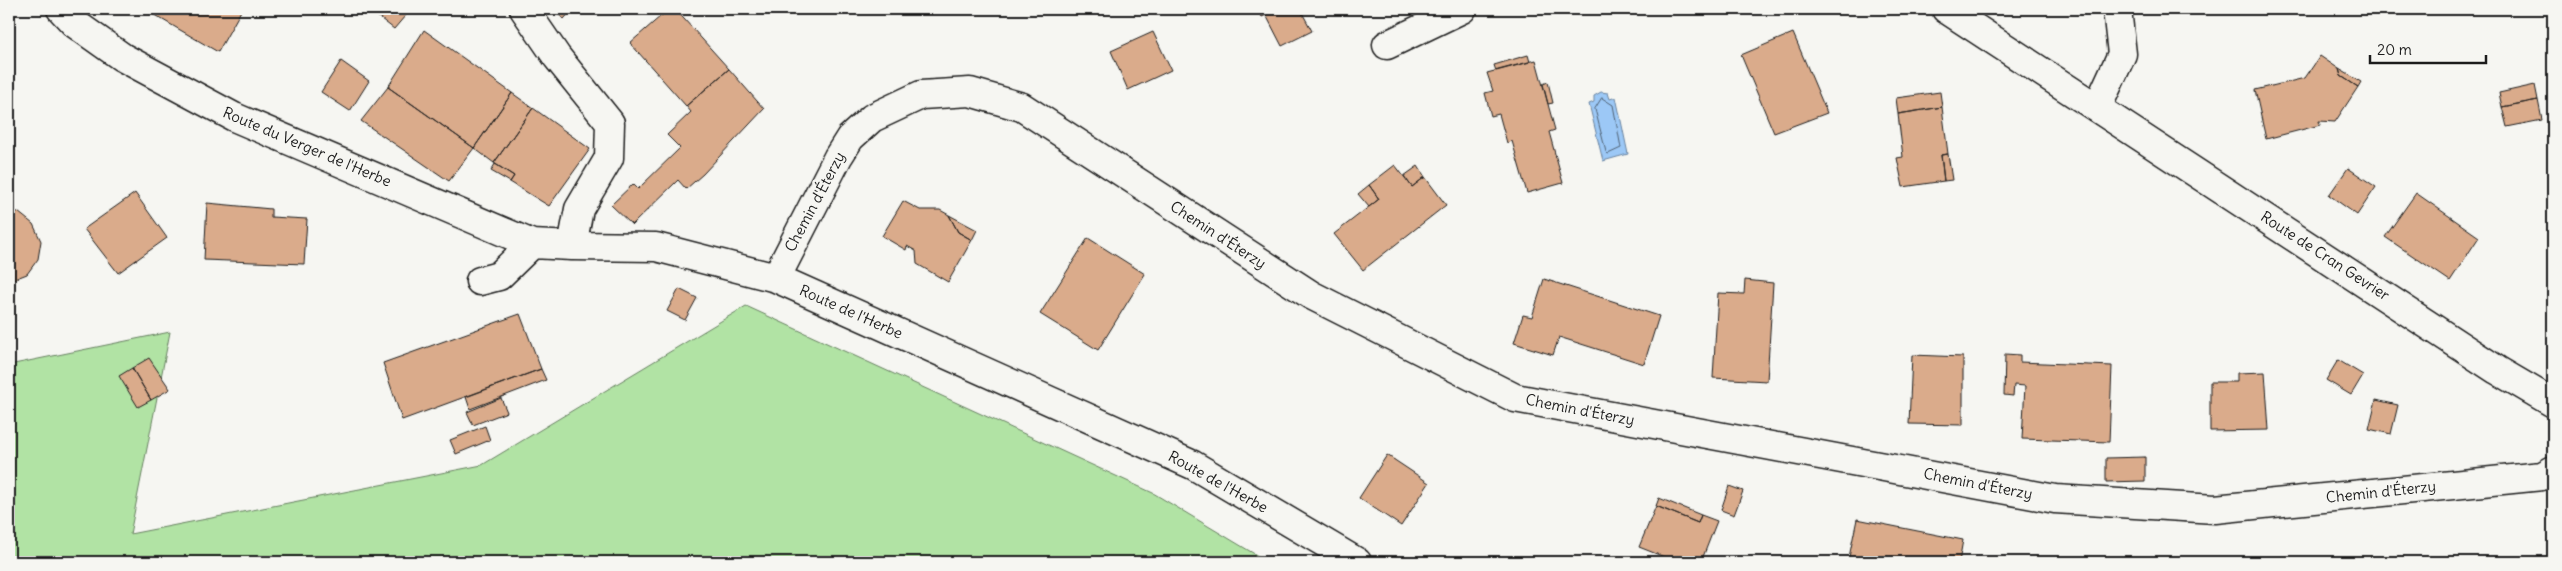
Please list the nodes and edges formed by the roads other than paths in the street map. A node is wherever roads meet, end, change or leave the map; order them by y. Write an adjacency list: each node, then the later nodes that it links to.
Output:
1 (61, 9): 8 (street, Route du Verger de l'Herbe)
2 (524, 9): 9 (street)
3 (1462, 9): 6 (street)
4 (1946, 9): 7 (street, Route de Cran Gevrier)
5 (2117, 9): 7 (street)
6 (1387, 45)
7 (2098, 106): 12 (street, Route de Cran Gevrier)
8 (532, 244): 9 (street, Route du Verger de l'Herbe); 11 (street)
9 (572, 246): 10 (street, Route de l'Herbe)
10 (776, 278): 13 (street, Chemin d'Éterzy); 14 (street, Route de l'Herbe)
11 (480, 281)
12 (2553, 403)
13 (2553, 470)
14 (1357, 562)

